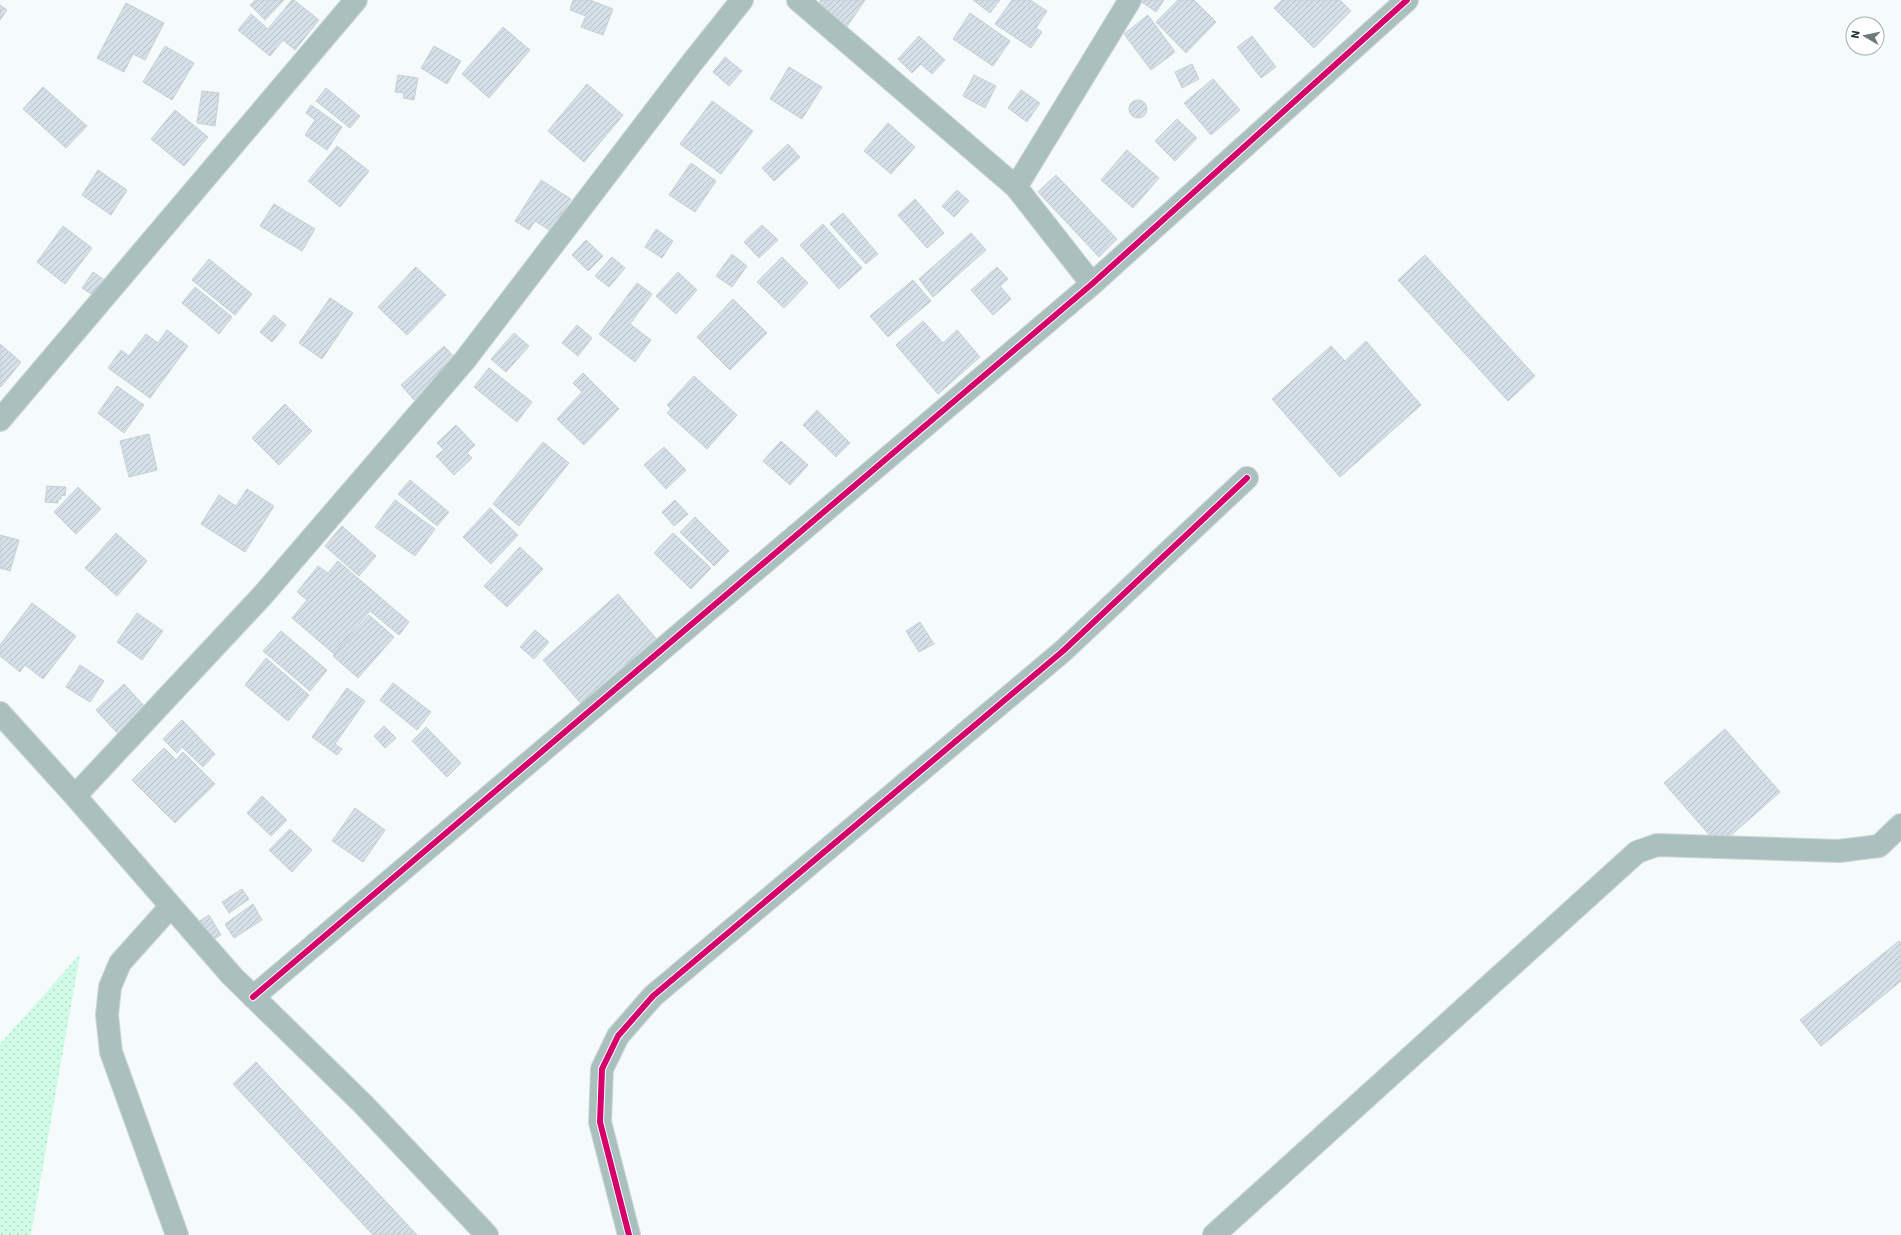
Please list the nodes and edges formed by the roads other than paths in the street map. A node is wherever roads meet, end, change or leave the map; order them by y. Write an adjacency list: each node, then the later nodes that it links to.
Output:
1 (356, 0): 8 (street)
2 (742, 0): 11 (street)
3 (798, 0): 6 (street)
4 (1130, 0): 6 (street)
5 (1407, 0): 7 (street)
6 (1016, 187): 7 (street)
7 (1092, 284): 14 (street)
8 (0, 420)
9 (1247, 478): 17 (street)
10 (0, 713): 11 (street)
11 (75, 796): 13 (street)
12 (1901, 825): 18 (street)
13 (171, 906): 14 (street); 15 (street)
14 (254, 997): 16 (street)
15 (177, 1235)
16 (487, 1235)
17 (629, 1235)
18 (1214, 1235)

